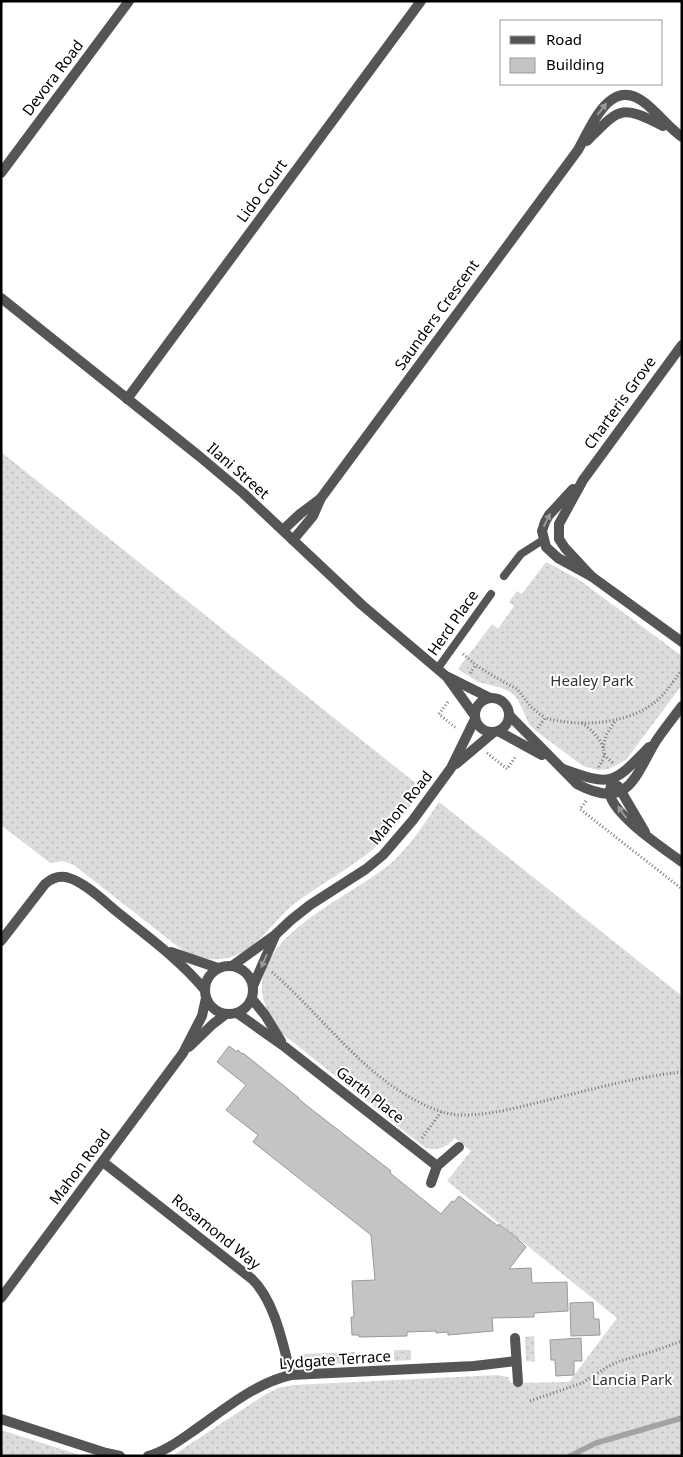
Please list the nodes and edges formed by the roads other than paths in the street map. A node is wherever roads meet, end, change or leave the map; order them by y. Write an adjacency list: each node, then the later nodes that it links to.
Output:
1 (129, 1): 6 (street, Devora Road)
2 (421, 1): 9 (street, Lido Court)
3 (671, 130): 4 (street, Saunders Crescent); 5 (street, Saunders Crescent); 5 (street, Saunders Crescent, one-way to 3)
4 (682, 137)
5 (578, 150): 11 (street, Saunders Crescent)
6 (1, 173)
7 (1, 298): 9 (street, Ilani Street)
8 (682, 345): 10 (street, Charteris Grove)
9 (128, 400): 12 (street, Ilani Street)
10 (583, 480): 14 (street, Charteris Grove, one-way to 10); 16 (street, Charteris Grove)
11 (321, 498): 12 (street, Saunders Crescent); 13 (street, Saunders Crescent)
12 (283, 530): 13 (street, Ilani Street)
13 (293, 540): 19 (street, Ilani Street)
14 (543, 540): 15 (lane); 16 (street, Charteris Grove)
15 (504, 576)
16 (591, 576): 18 (street, Charteris Grove)
17 (490, 594): 19 (lane, Herd Place)
18 (682, 642)
19 (438, 668): 20 (street, Ilani Street)
20 (447, 677): 21 (street, Ilani Street); 24 (street, Ilani Street)
21 (490, 698): 23 (street); 24 (street)
22 (682, 706): 26 (street)
23 (509, 715): 25 (street); 27 (street)
24 (475, 717): 25 (street); 28 (street, Mahon Road)
25 (496, 731): 27 (street); 28 (street, Mahon Road)
26 (657, 739): 30 (street); 31 (street)
27 (528, 742): 29 (street)
28 (451, 768): 35 (street, Mahon Road)
29 (563, 769): 30 (street); 32 (street)
30 (612, 779): 31 (street); 32 (street)
31 (622, 790): 32 (street); 33 (street)
32 (610, 794): 33 (street, one-way to 32)
33 (649, 837): 34 (street)
34 (682, 862)
35 (275, 935): 38 (street, Mahon Road); 40 (street, Mahon Road, one-way to 40)
36 (1, 941): 37 (street)
37 (163, 948): 39 (street); 41 (street)
38 (232, 966): 39 (street); 40 (street)
39 (218, 968): 41 (street)
40 (253, 986): 42 (street)
41 (206, 994): 44 (street); 46 (street, Mahon Road)
42 (252, 999): 43 (street); 45 (street, Garth Place)
43 (237, 1013): 44 (street); 45 (street, Garth Place)
44 (226, 1014): 46 (street, Mahon Road)
45 (285, 1047): 49 (street, Garth Place)
46 (183, 1053): 48 (street, Mahon Road)
47 (459, 1147): 49 (street)
48 (103, 1162): 51 (street, Mahon Road); 54 (street, Rosamond Way)
49 (437, 1166): 50 (street)
50 (431, 1183)
51 (1, 1298)
52 (515, 1338): 53 (street)
53 (516, 1361): 54 (street, Lydgate Terrace); 55 (street)
54 (291, 1375): 58 (street, Lydgate Terrace)
55 (518, 1382)
56 (1, 1419): 57 (street)
57 (120, 1456)
58 (148, 1456)

